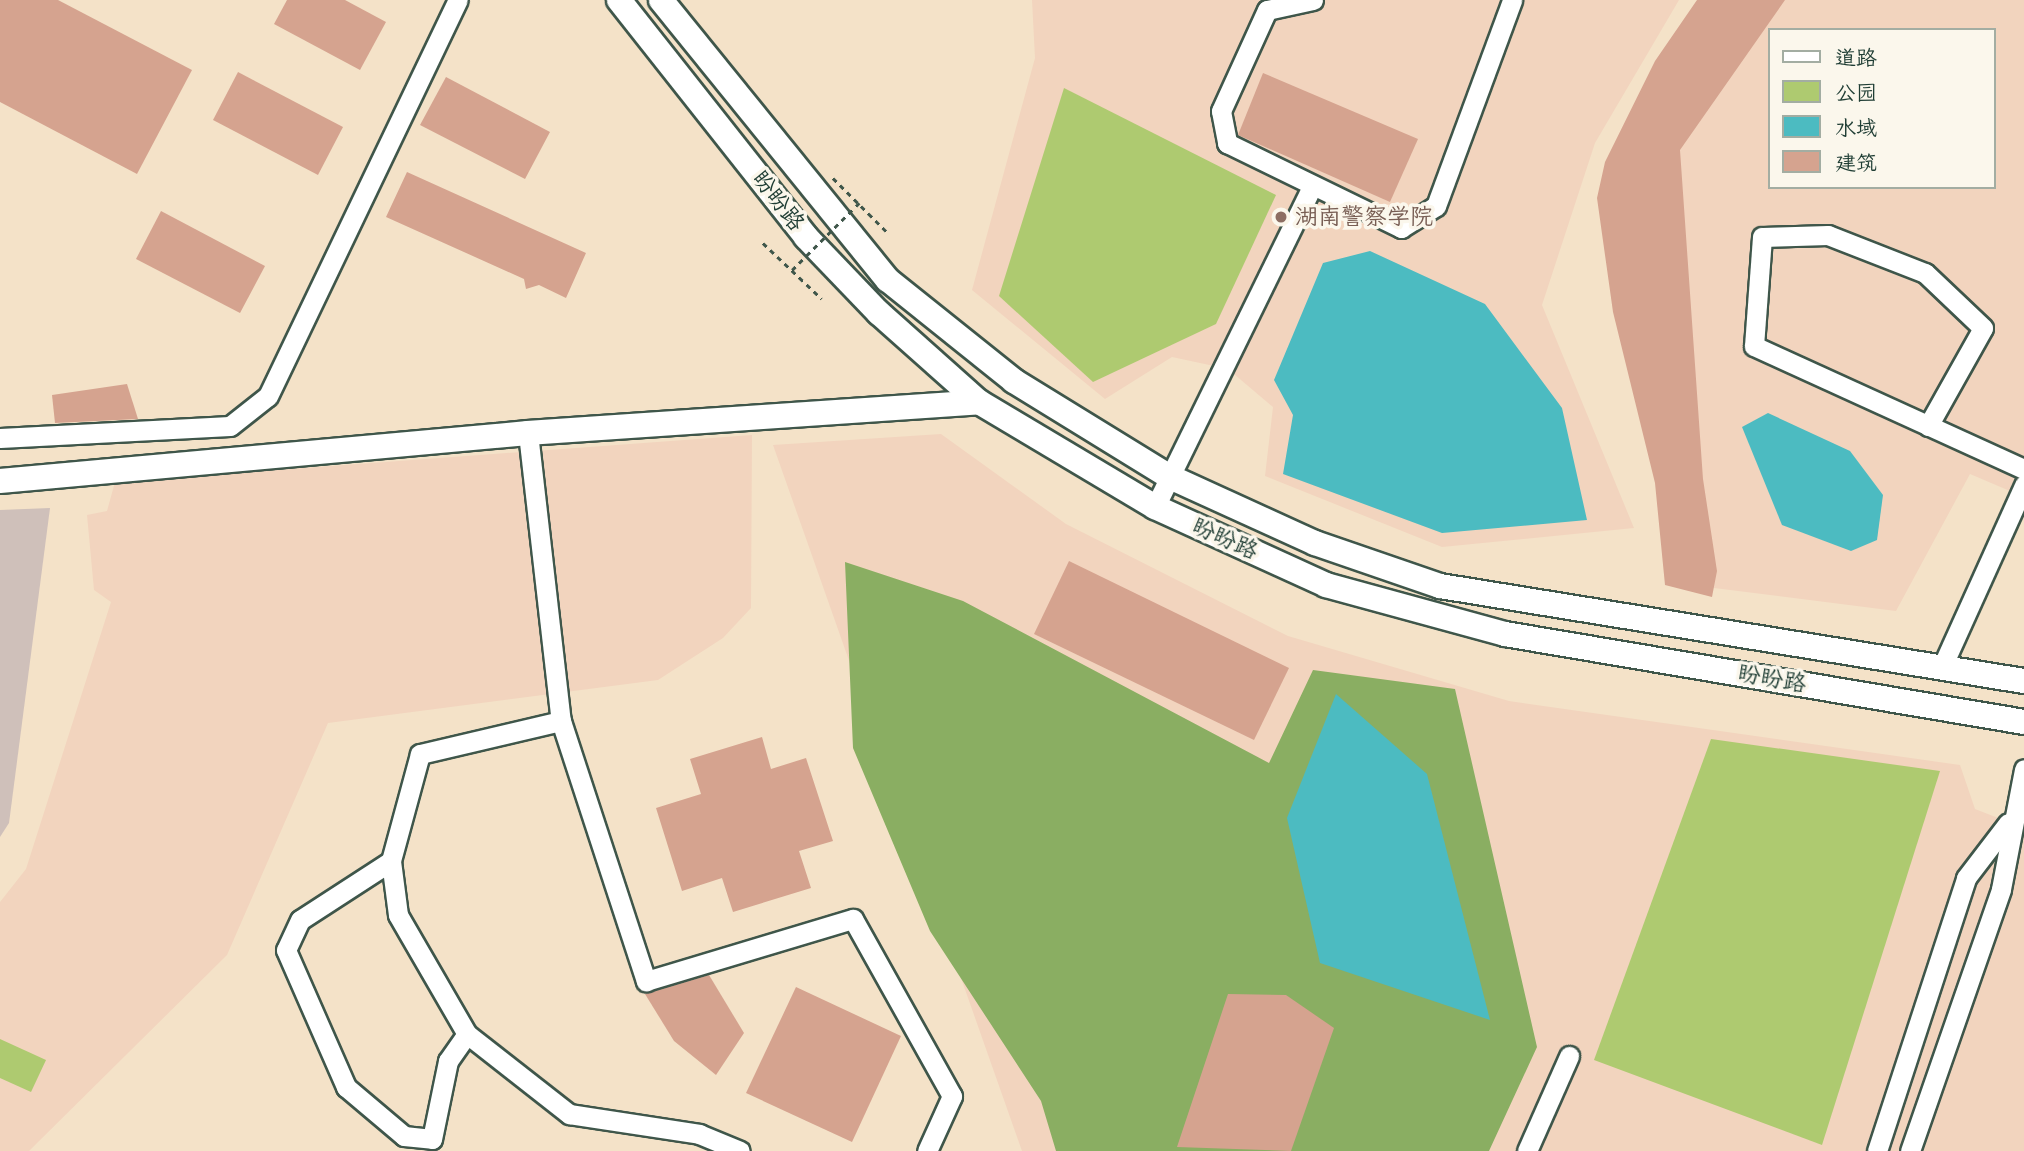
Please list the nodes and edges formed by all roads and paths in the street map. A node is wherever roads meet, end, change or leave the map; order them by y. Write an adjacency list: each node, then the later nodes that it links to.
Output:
1 (458, 0): 16 (lane)
2 (619, 0): 13 (main road, 盼盼路)
3 (661, 0): 18 (main road, 盼盼路)
4 (1312, 0): 7 (lane)
5 (1512, 0): 7 (lane)
6 (833, 178): 8 (path)
7 (1311, 189): 18 (lane)
8 (859, 203): 9 (path); 11 (path, bridge)
9 (889, 233)
10 (763, 243): 11 (path)
11 (792, 270): 12 (path)
12 (822, 299)
13 (979, 402): 15 (main road); 21 (main road, 盼盼路)
14 (1928, 426): 14 (lane); 17 (lane)
15 (528, 433): 19 (main road); 24 (lane)
16 (0, 438)
17 (2024, 469)
18 (1170, 477): 21 (lane); 22 (main road, 盼盼路)
19 (0, 481)
20 (2024, 485): 22 (lane)
21 (1155, 507): 25 (main road, 盼盼路)
22 (1942, 667): 23 (main road, 盼盼路)
23 (2024, 681)
24 (561, 721): 28 (lane); 32 (lane)
25 (2024, 722)
26 (2024, 769): 27 (lane)
27 (2009, 822): 34 (lane); 35 (lane)
28 (391, 861): 29 (lane); 29 (lane)
29 (467, 1034): 31 (lane)
30 (1569, 1056): 33 (lane)
31 (740, 1151)
32 (927, 1151)
33 (1527, 1151)
34 (1877, 1151)
35 (1910, 1151)

